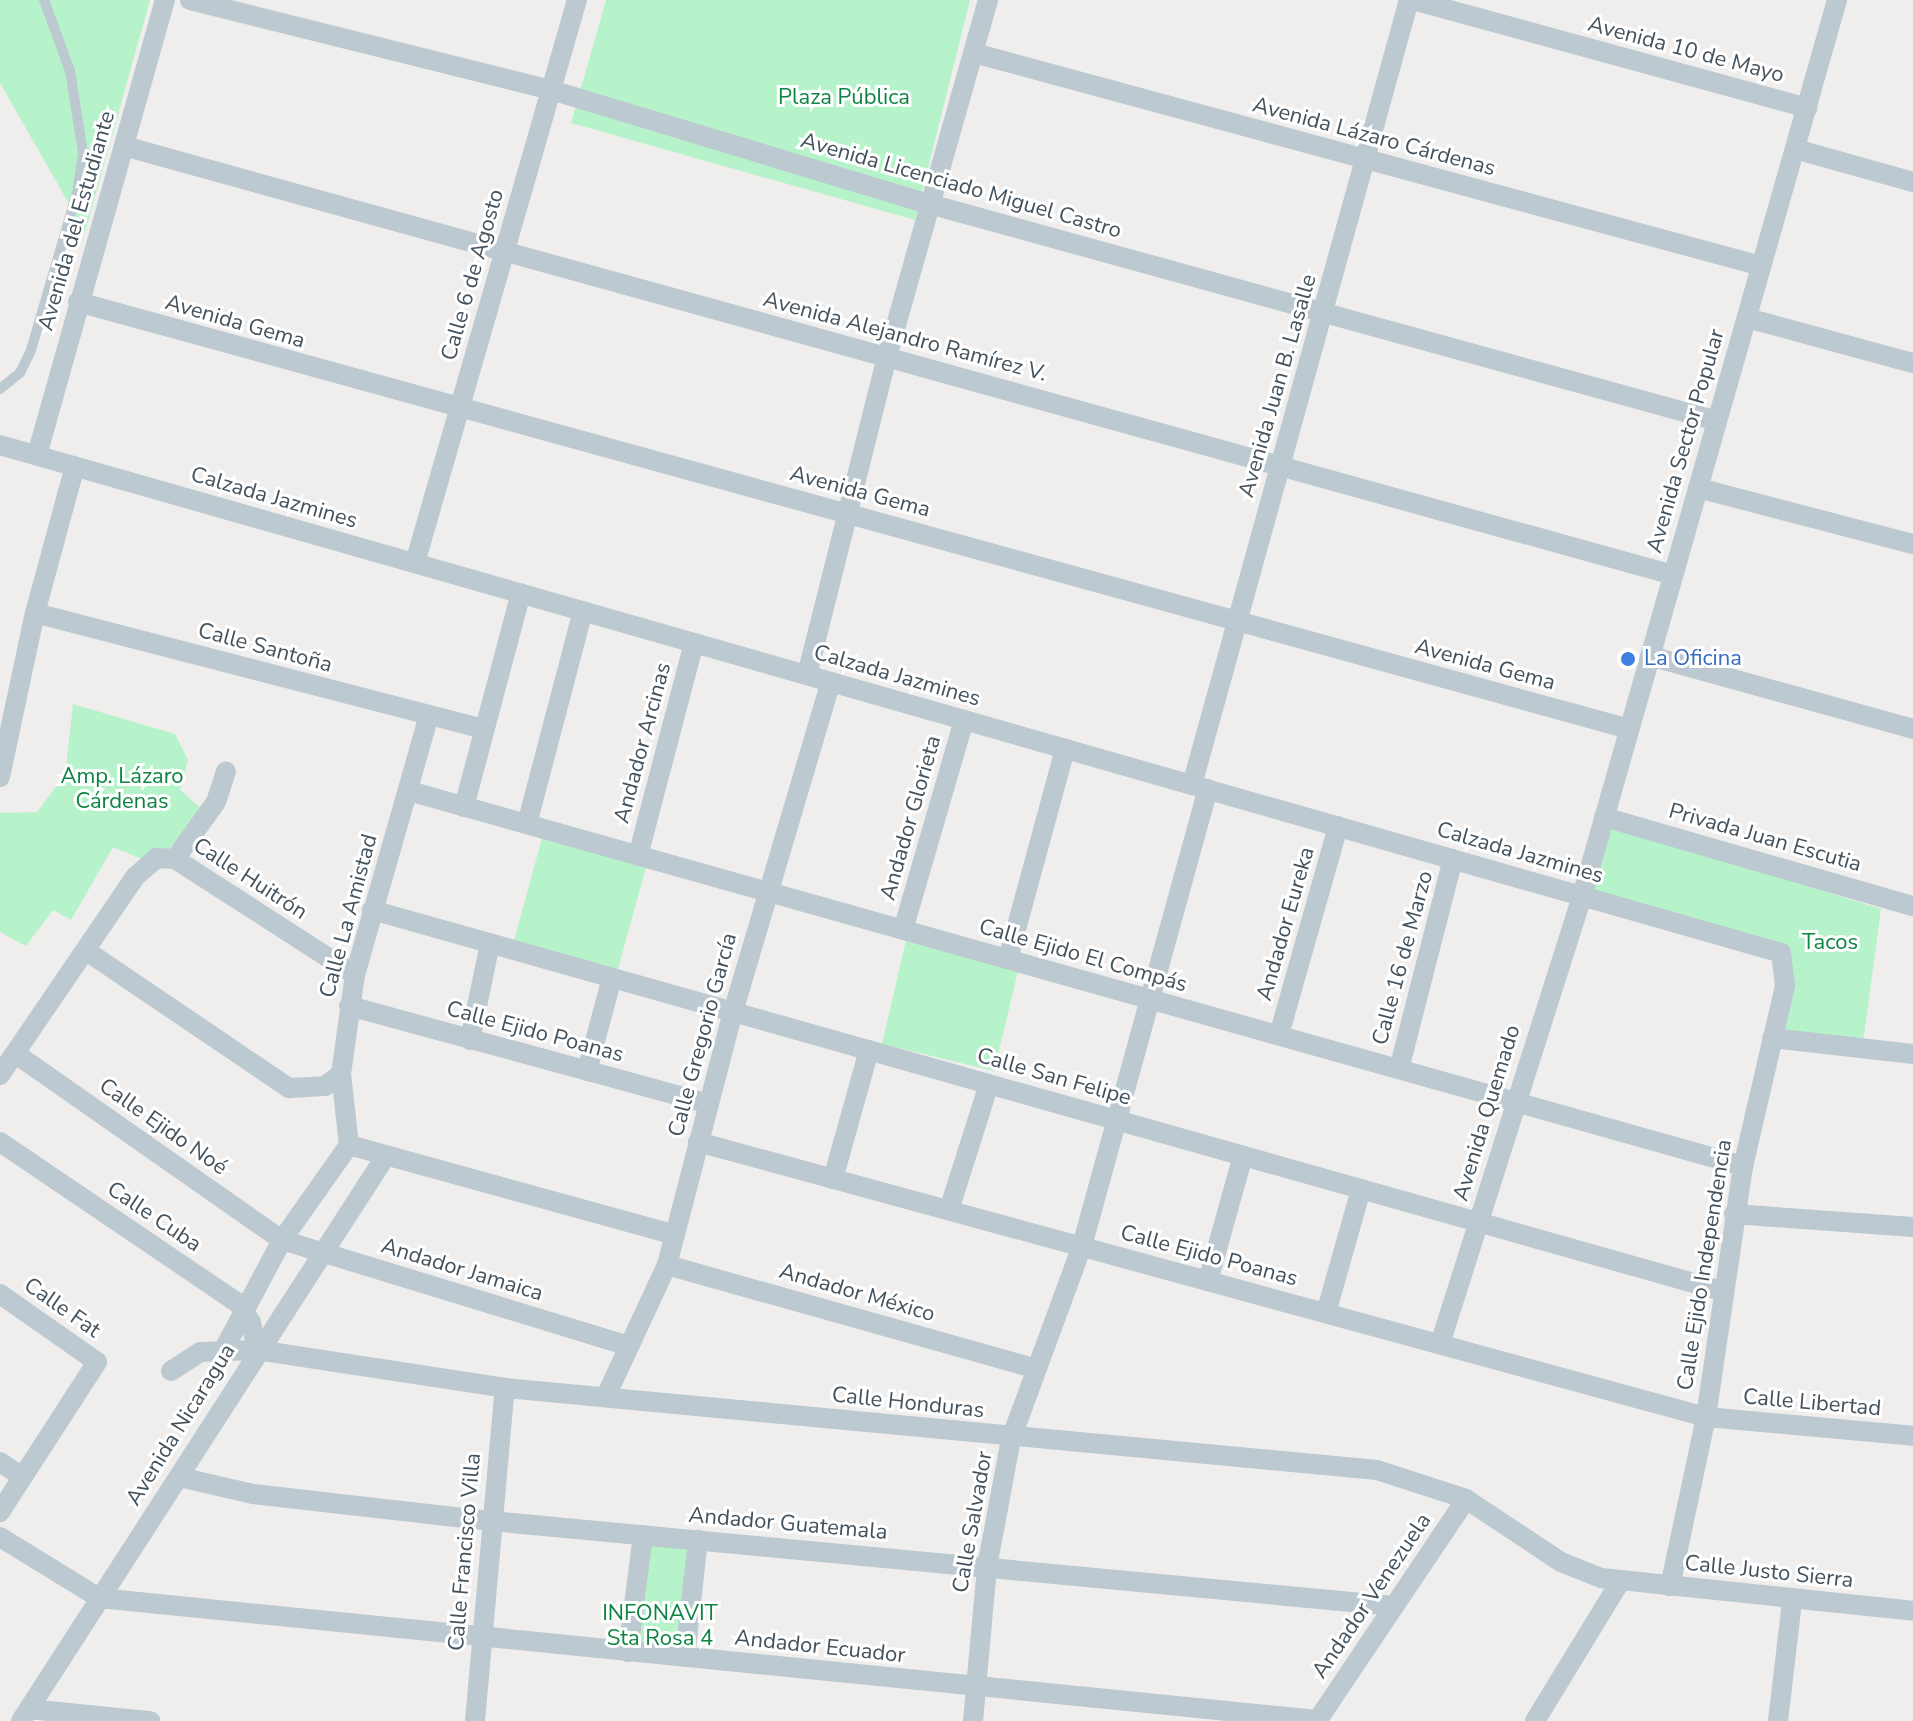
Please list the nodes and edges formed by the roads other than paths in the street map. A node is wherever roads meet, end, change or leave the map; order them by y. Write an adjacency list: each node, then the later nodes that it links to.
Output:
1 (44, 0): 23 (lane)
2 (165, 0): 11 (street, Avenida del Estudiante)
3 (190, 0): 9 (street, Avenida Licenciado Miguel Castro)
4 (577, 0): 9 (street, Calle 6 de Agosto)
5 (988, 0): 8 (street)
6 (1411, 0): 10 (street, Avenida 10 de Mayo); 13 (street, Avenida Juan B. Lasalle)
7 (1837, 0): 10 (street, Avenida Sector Popular)
8 (974, 53): 13 (street, Avenida Lázaro Cárdenas); 15 (street)
9 (551, 90): 15 (street, Avenida Licenciado Miguel Castro); 16 (street, Calle 6 de Agosto)
10 (1807, 108): 12 (street, Avenida Sector Popular)
11 (124, 146): 16 (street, Avenida Alejandro Ramírez V.); 18 (street, Avenida del Estudiante)
12 (1795, 149): 14 (street); 17 (street, Avenida Sector Popular)
13 (1366, 159): 17 (street, Avenida Lázaro Cárdenas); 19 (street, Avenida Juan B. Lasalle)
14 (1913, 182)
15 (933, 205): 19 (street, Avenida Licenciado Miguel Castro); 21 (street)
16 (504, 251): 21 (street, Avenida Alejandro Ramírez V.); 24 (street, Calle 6 de Agosto)
17 (1761, 266): 20 (street, Avenida Sector Popular)
18 (78, 302): 24 (street, Avenida Gema); 27 (street, Avenida del Estudiante)
19 (1325, 313): 25 (street, Avenida Licenciado Miguel Castro); 29 (street, Avenida Juan B. Lasalle)
20 (1747, 318): 22 (street); 25 (street, Avenida Sector Popular)
21 (887, 357): 29 (street, Avenida Alejandro Ramírez V.); 31 (street)
22 (1913, 363)
23 (0, 389)
24 (459, 408): 31 (street, Avenida Gema); 33 (street, Calle 6 de Agosto)
25 (1717, 421): 30 (street, Avenida Sector Popular)
26 (0, 445): 27 (street, Calzada Jazmines)
27 (37, 455): 28 (street, Calzada Jazmines)
28 (75, 466): 33 (street, Calzada Jazmines); 37 (street)
29 (1279, 466): 34 (street, Avenida Alejandro Ramírez V.); 38 (street, Avenida Juan B. Lasalle)
30 (1698, 488): 32 (street); 34 (street, Avenida Sector Popular)
31 (850, 514): 38 (street, Avenida Gema); 41 (street)
32 (1913, 544)
33 (415, 563): 35 (street, Calzada Jazmines)
34 (1673, 575): 40 (street, Avenida Sector Popular)
35 (521, 593): 36 (street, Calzada Jazmines); 46 (street)
36 (583, 611): 39 (street, Calzada Jazmines); 56 (street)
37 (35, 613): 42 (street); 44 (street, Calle Santoña)
38 (1235, 621): 47 (street, Avenida Gema); 52 (street, Avenida Juan B. Lasalle)
39 (694, 643): 41 (street, Calzada Jazmines); 58 (street, Andador Arcinas)
40 (1650, 656): 47 (street, Avenida Sector Popular); 48 (street)
41 (807, 675): 43 (street, Calzada Jazmines)
42 (9, 682): 51 (street)
43 (831, 682): 45 (street, Calzada Jazmines); 61 (street, Calle Gregorio García)
44 (429, 715): 46 (street, Calle Santoña); 53 (street, Calle La Amistad)
45 (964, 720): 49 (street, Calzada Jazmines); 65 (street, Andador Glorieta)
46 (483, 729): 54 (street)
47 (1629, 729): 55 (street, Avenida Sector Popular)
48 (1913, 729)
49 (1065, 749): 52 (street, Calzada Jazmines); 69 (street)
50 (226, 772): 59 (street)
51 (0, 777)
52 (1200, 787): 57 (street, Calzada Jazmines); 72 (street, Avenida Juan B. Lasalle)
53 (409, 791): 54 (street, Calle Ejido El Compás); 64 (street, Calle La Amistad)
54 (464, 807): 56 (street, Calle Ejido El Compás)
55 (1604, 817): 62 (street, Avenida Sector Popular); 63 (street, Privada Juan Escutia)
56 (527, 824): 58 (street, Calle Ejido El Compás)
57 (1338, 826): 60 (street, Calzada Jazmines); 75 (street, Andador Eureka)
58 (638, 856): 61 (street, Calle Ejido El Compás)
59 (166, 858): 67 (street); 70 (street, Calle Huitrón)
60 (1453, 859): 62 (street, Calzada Jazmines); 81 (street, Calle 16 de Marzo)
61 (768, 892): 65 (street, Calle Ejido El Compás); 74 (street, Calle Gregorio García)
62 (1582, 896): 68 (street, Calzada Jazmines); 86 (street, Avenida Quemado)
63 (1913, 906)
64 (372, 910): 66 (street, Calle San Felipe); 70 (street, Calle La Amistad)
65 (903, 930): 69 (street, Calle Ejido El Compás)
66 (490, 943): 71 (street, Calle San Felipe); 77 (street)
67 (88, 952): 79 (street); 83 (street)
68 (1781, 953): 76 (street, Calle Ejido Independencia)
69 (1008, 959): 72 (street, Calle Ejido El Compás)
70 (355, 975): 73 (street, Calle La Amistad)
71 (612, 978): 74 (street, Calle San Felipe); 82 (street)
72 (1150, 999): 75 (street, Calle Ejido El Compás); 88 (street, Calle Salvador)
73 (349, 1006): 77 (street, Calle Ejido Poanas); 83 (street, Calle La Amistad)
74 (733, 1012): 78 (street, Calle San Felipe); 87 (street, Calle Gregorio García)
75 (1279, 1035): 81 (street, Calle Ejido El Compás)
76 (1772, 1038): 80 (street); 94 (street, Calle Ejido Independencia)
77 (470, 1040): 82 (street, Calle Ejido Poanas)
78 (869, 1050): 85 (street, Calle San Felipe); 95 (street)
79 (16, 1054): 84 (street); 102 (street, Calle Ejido Noé)
80 (1913, 1054)
81 (1399, 1069): 86 (street, Calle Ejido El Compás)
82 (587, 1071): 87 (street, Calle Ejido Poanas)
83 (341, 1074): 91 (street, Calle La Amistad)
84 (0, 1075)
85 (989, 1084): 88 (street, Calle San Felipe); 97 (street)
86 (1513, 1101): 94 (street, Calle Ejido El Compás); 99 (street, Avenida Quemado)
87 (709, 1104): 90 (street, Calle Gregorio García)
88 (1118, 1120): 92 (street, Calle San Felipe); 103 (street, Calle Salvador)
89 (0, 1142): 109 (street, Calle Cuba)
90 (698, 1142): 95 (street, Calle Ejido Poanas); 101 (street, Calle Gregorio García)
91 (349, 1145): 93 (street); 102 (street)
92 (1243, 1156): 96 (street, Calle San Felipe); 106 (street)
93 (385, 1157): 101 (street); 104 (street, Avenida Nicaragua)
94 (1743, 1166): 98 (street, Calle Ejido Independencia)
95 (833, 1179): 97 (street, Calle Ejido Poanas)
96 (1361, 1189): 99 (street, Calle San Felipe); 110 (street)
97 (949, 1210): 103 (street, Calle Ejido Poanas)
98 (1734, 1214): 100 (street); 107 (street, Calle Ejido Independencia)
99 (1479, 1222): 107 (street, Calle San Felipe); 111 (street, Avenida Quemado)
100 (1913, 1227)
101 (675, 1235): 105 (street, Calle Gregorio García)
102 (282, 1240): 104 (street, Andador Jamaica); 109 (street)
103 (1082, 1246): 106 (street, Calle Ejido Poanas); 115 (street, Calle Salvador)
104 (321, 1252): 112 (street, Andador Jamaica); 113 (street, Avenida Nicaragua)
105 (667, 1265): 112 (street, Calle Gregorio García); 115 (street, Andador México)
106 (1208, 1281): 110 (street, Calle Ejido Poanas)
107 (1722, 1291): 119 (street, Calle Ejido Independencia)
108 (0, 1294): 123 (street, Calle Fat)
109 (244, 1313): 113 (street, Calle Cuba); 114 (street)
110 (1326, 1313): 111 (street, Calle Ejido Poanas)
111 (1440, 1344): 119 (street, Calle Ejido Poanas)
112 (629, 1346): 118 (street, Calle Gregorio García)
113 (257, 1350): 114 (street, Calle Honduras); 117 (street, Calle Honduras); 124 (street, Avenida Nicaragua)
114 (223, 1351): 116 (street, Calle Honduras)
115 (1034, 1368): 121 (street, Calle Salvador)
116 (171, 1371)
117 (505, 1388): 118 (street, Calle Honduras); 127 (street, Calle Francisco Villa)
118 (607, 1394): 121 (street, Calle Honduras)
119 (1706, 1417): 120 (street, Calle Libertad); 133 (street, Calle Ejido Independencia)
120 (1913, 1436)
121 (1011, 1439): 125 (street, Calle Honduras); 131 (street, Calle Salvador)
122 (0, 1462): 123 (street)
123 (22, 1477): 126 (street)
124 (179, 1477): 127 (street, Andador Guatemala); 134 (street, Avenida Nicaragua)
125 (1466, 1499): 132 (street, Calle Honduras); 136 (street, Andador Venezuela)
126 (0, 1512)
127 (491, 1521): 128 (street, Andador Guatemala); 138 (street, Calle Francisco Villa)
128 (643, 1535): 130 (street, Andador Guatemala); 139 (street)
129 (0, 1537): 134 (street, Andador Ecuador)
130 (698, 1540): 131 (street, Andador Guatemala); 140 (street)
131 (987, 1567): 136 (street, Andador Guatemala); 141 (street, Calle Salvador)
132 (1620, 1582): 133 (street, Calle Justo Sierra); 147 (street)
133 (1670, 1586): 135 (street, Calle Justo Sierra)
134 (99, 1598): 138 (street, Andador Ecuador); 142 (street, Avenida Nicaragua)
135 (1792, 1601): 137 (street, Calle Justo Sierra); 148 (street)
136 (1394, 1606): 146 (street, Andador Venezuela)
137 (1913, 1611)
138 (482, 1634): 139 (street, Andador Ecuador); 144 (street, Calle Francisco Villa)
139 (628, 1652): 140 (street, Andador Ecuador)
140 (685, 1657): 141 (street, Andador Ecuador)
141 (976, 1687): 145 (street, Calle Salvador); 146 (street, Andador Ecuador)
142 (25, 1715): 143 (street)
143 (150, 1721)
144 (475, 1721)
145 (973, 1721)
146 (1317, 1721)
147 (1535, 1721)
148 (1778, 1721)

